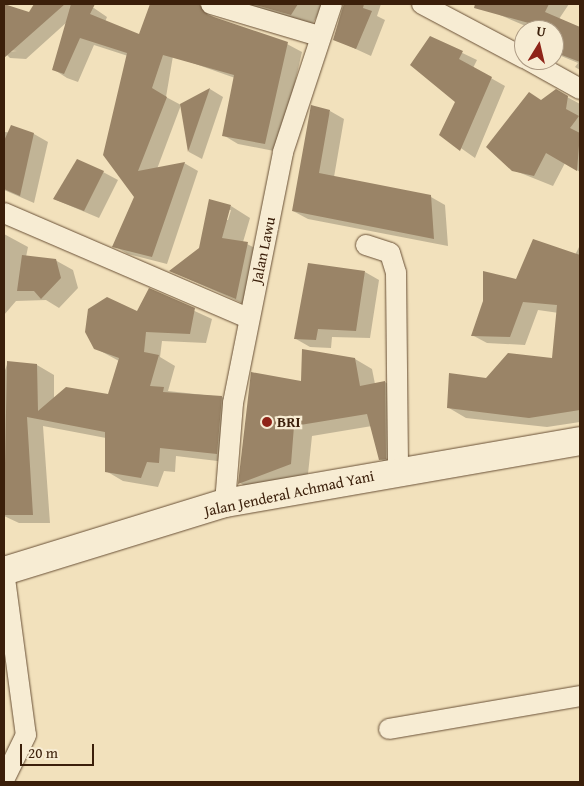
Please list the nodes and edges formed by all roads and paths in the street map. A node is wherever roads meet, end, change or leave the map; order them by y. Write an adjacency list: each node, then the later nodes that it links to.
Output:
1 (211, 4): 4 (street)
2 (332, 4): 4 (street, Jalan Lawu)
3 (422, 4): 5 (street)
4 (319, 36): 10 (street, Jalan Lawu)
5 (514, 53)
6 (546, 70): 7 (street)
7 (580, 89)
8 (4, 213): 10 (street)
9 (366, 245): 12 (street)
10 (248, 318): 13 (street, Jalan Lawu)
11 (580, 441): 12 (main road, Jalan Jenderal Achmad Yani)
12 (398, 471): 13 (main road, Jalan Jenderal Achmad Yani)
13 (224, 503): 14 (main road, Jalan Jenderal Achmad Yani)
14 (4, 571): 17 (street)
15 (580, 696): 16 (street)
16 (389, 729)
17 (4, 780)

